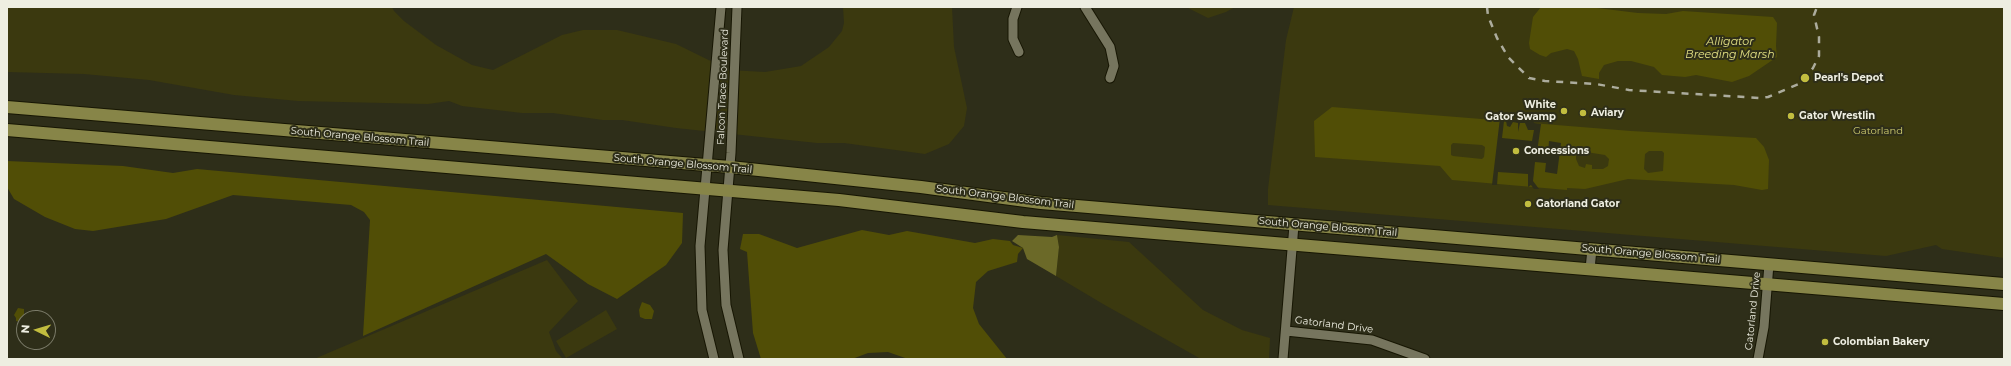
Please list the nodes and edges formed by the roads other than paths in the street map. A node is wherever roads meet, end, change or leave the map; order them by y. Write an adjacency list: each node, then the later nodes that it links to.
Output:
1 (721, 7): 9 (street, Falcon Trace Boulevard)
2 (737, 7): 10 (street, Falcon Trace Boulevard)
3 (1017, 7): 5 (street)
4 (1086, 7): 6 (street)
5 (1019, 52)
6 (1110, 78)
7 (7, 107): 9 (main road, South Orange Blossom Trail)
8 (7, 130): 11 (main road, South Orange Blossom Trail)
9 (707, 166): 10 (main road, South Orange Blossom Trail); 11 (street, Falcon Trace Boulevard)
10 (730, 167): 12 (street, Falcon Trace Boulevard); 13 (main road, South Orange Blossom Trail)
11 (704, 189): 12 (main road, South Orange Blossom Trail); 23 (street, Falcon Trace Boulevard)
12 (728, 191): 14 (main road, South Orange Blossom Trail); 22 (street, Falcon Trace Boulevard)
13 (1294, 224): 14 (street); 15 (main road, South Orange Blossom Trail)
14 (1293, 244): 17 (main road, South Orange Blossom Trail); 21 (street)
15 (1592, 250): 16 (main road, South Orange Blossom Trail); 17 (street)
16 (1769, 264): 18 (street, Gatorland Drive); 19 (main road, South Orange Blossom Trail)
17 (1590, 269): 18 (main road, South Orange Blossom Trail)
18 (1768, 284): 20 (main road, South Orange Blossom Trail); 26 (street, Gatorland Drive)
19 (2004, 284)
20 (2004, 304)
21 (1286, 331): 24 (street); 25 (street, Gatorland Drive)
22 (736, 358)
23 (714, 359)
24 (1283, 359)
25 (1425, 359)
26 (1758, 359)

